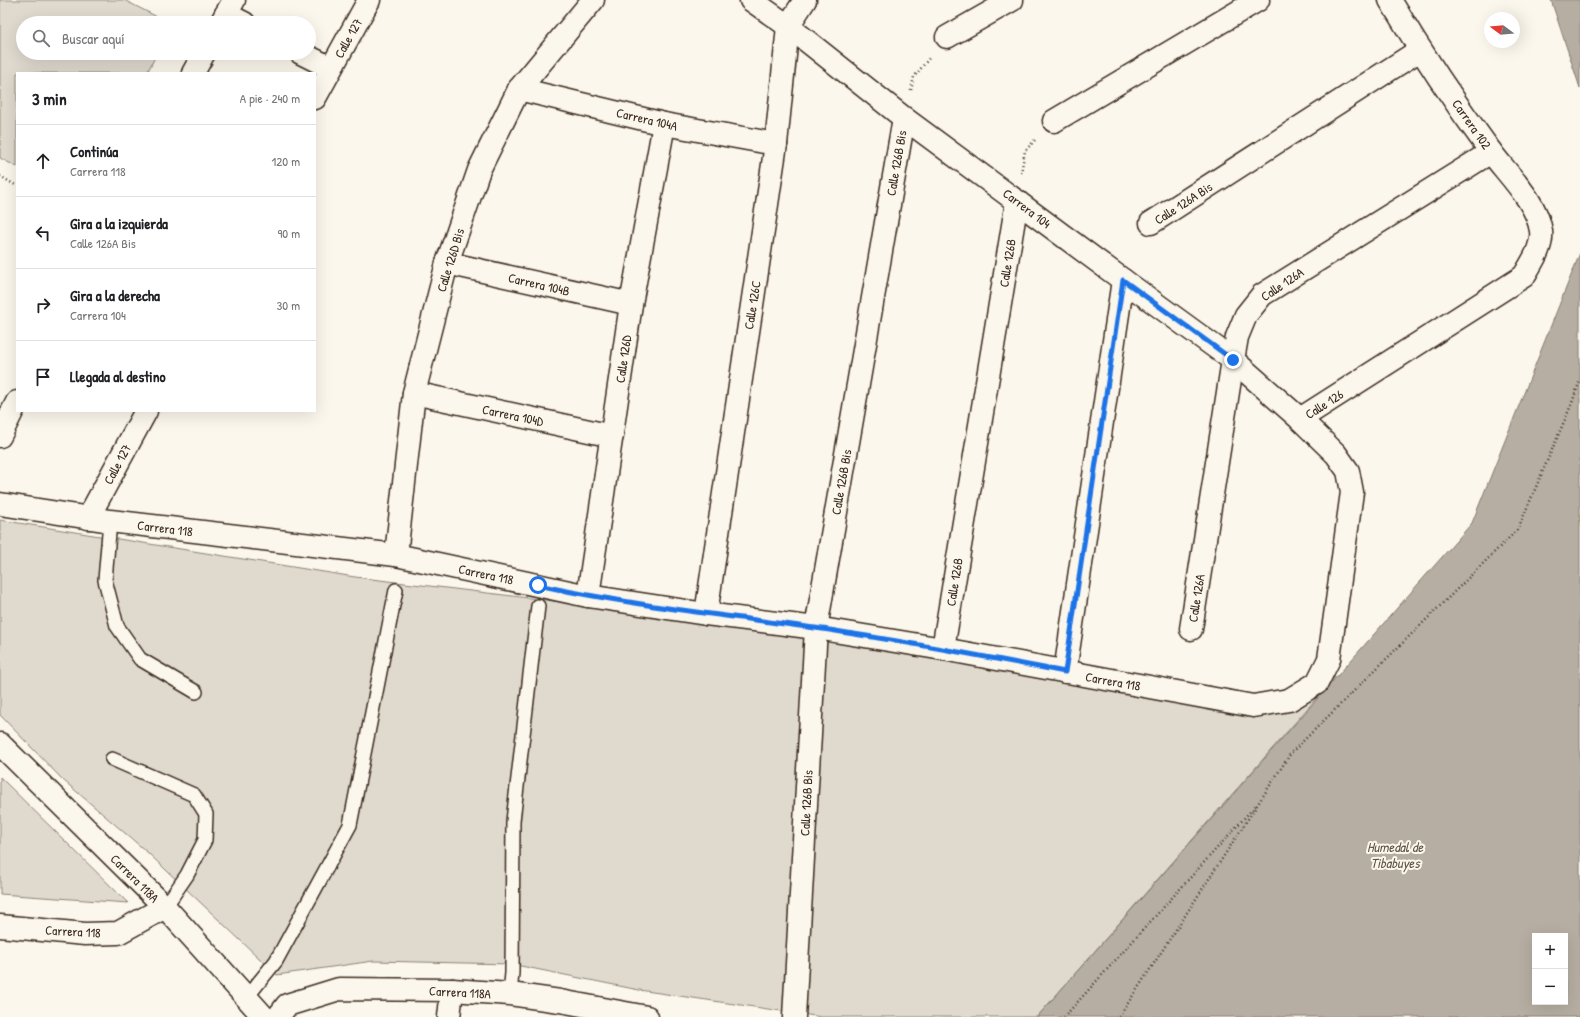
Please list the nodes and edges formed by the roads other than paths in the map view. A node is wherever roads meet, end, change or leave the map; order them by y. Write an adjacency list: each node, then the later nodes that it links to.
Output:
1 (369, 0): 13 (street, Calle 127)
2 (593, 0): 15 (street, Calle 126D Bis)
3 (751, 0): 8 (street, Carrera 104)
4 (805, 0): 8 (street, Calle 126C)
5 (1012, 0): 9 (street)
6 (1258, 0): 18 (street)
7 (1390, 0): 10 (street, Carrera 102)
8 (788, 26): 17 (street, Carrera 104); 20 (street, Calle 126C)
9 (947, 37)
10 (1420, 50): 21 (street, Carrera 102); 23 (street, Calle 126A Bis)
11 (200, 60): 14 (street)
12 (315, 60): 13 (street)
13 (331, 68): 16 (street, Calle 127)
14 (194, 72)
15 (519, 89): 19 (street, Carrera 104A); 25 (street, Calle 126D Bis)
16 (316, 96)
17 (904, 118): 22 (street, Carrera 104); 43 (street, Calle 126B Bis)
18 (1054, 121)
19 (664, 124): 20 (street, Carrera 104A); 27 (street, Calle 126D)
20 (776, 144): 42 (street, Calle 126C)
21 (1491, 152): 24 (street, Carrera 102); 28 (street, Calle 126A)
22 (1017, 201): 26 (street, Carrera 104); 45 (street, Calle 126B)
23 (1151, 223)
24 (1538, 252): 32 (street, Calle 126)
25 (447, 263): 27 (street, Carrera 104B); 29 (street, Calle 126D Bis)
26 (1123, 280): 28 (street, Carrera 104); 47 (street)
27 (631, 304): 34 (street, Calle 126D)
28 (1233, 360): 32 (street, Carrera 104); 44 (street, Calle 126A)
29 (414, 393): 34 (street, Carrera 104D); 38 (street, Calle 126D Bis)
30 (16, 404): 33 (street)
31 (145, 412): 36 (street, Calle 127)
32 (1300, 419): 46 (street, Calle 126)
33 (0, 436)
34 (612, 436): 40 (street, Calle 126D)
35 (0, 504): 36 (street, Carrera 118)
36 (88, 518): 37 (street, Carrera 118)
37 (110, 521): 38 (street, Carrera 118); 48 (lane)
38 (396, 555): 40 (street, Carrera 118)
39 (396, 590): 55 (lane)
40 (588, 596): 42 (street, Carrera 118)
41 (538, 606): 54 (lane)
42 (706, 614): 43 (street, Carrera 118)
43 (816, 628): 45 (street, Carrera 118); 61 (street, Calle 126B Bis)
44 (1191, 629)
45 (943, 649): 47 (street, Carrera 118)
46 (1330, 659): 47 (street, Carrera 118)
47 (1065, 672)
48 (196, 692)
49 (0, 744): 51 (street, Carrera 118A)
50 (112, 759): 51 (lane)
51 (165, 908): 52 (street, Carrera 118); 55 (street, Carrera 118A)
52 (0, 926)
53 (452, 990): 54 (street, Carrera 118A); 58 (street, Carrera 118A); 59 (street)
54 (510, 994): 56 (street, Carrera 118A)
55 (247, 997): 57 (street, Carrera 118A)
56 (559, 1009): 60 (street, Carrera 118A)
57 (264, 1017)
58 (278, 1017)
59 (449, 1017)
60 (647, 1017)
61 (794, 1017)

